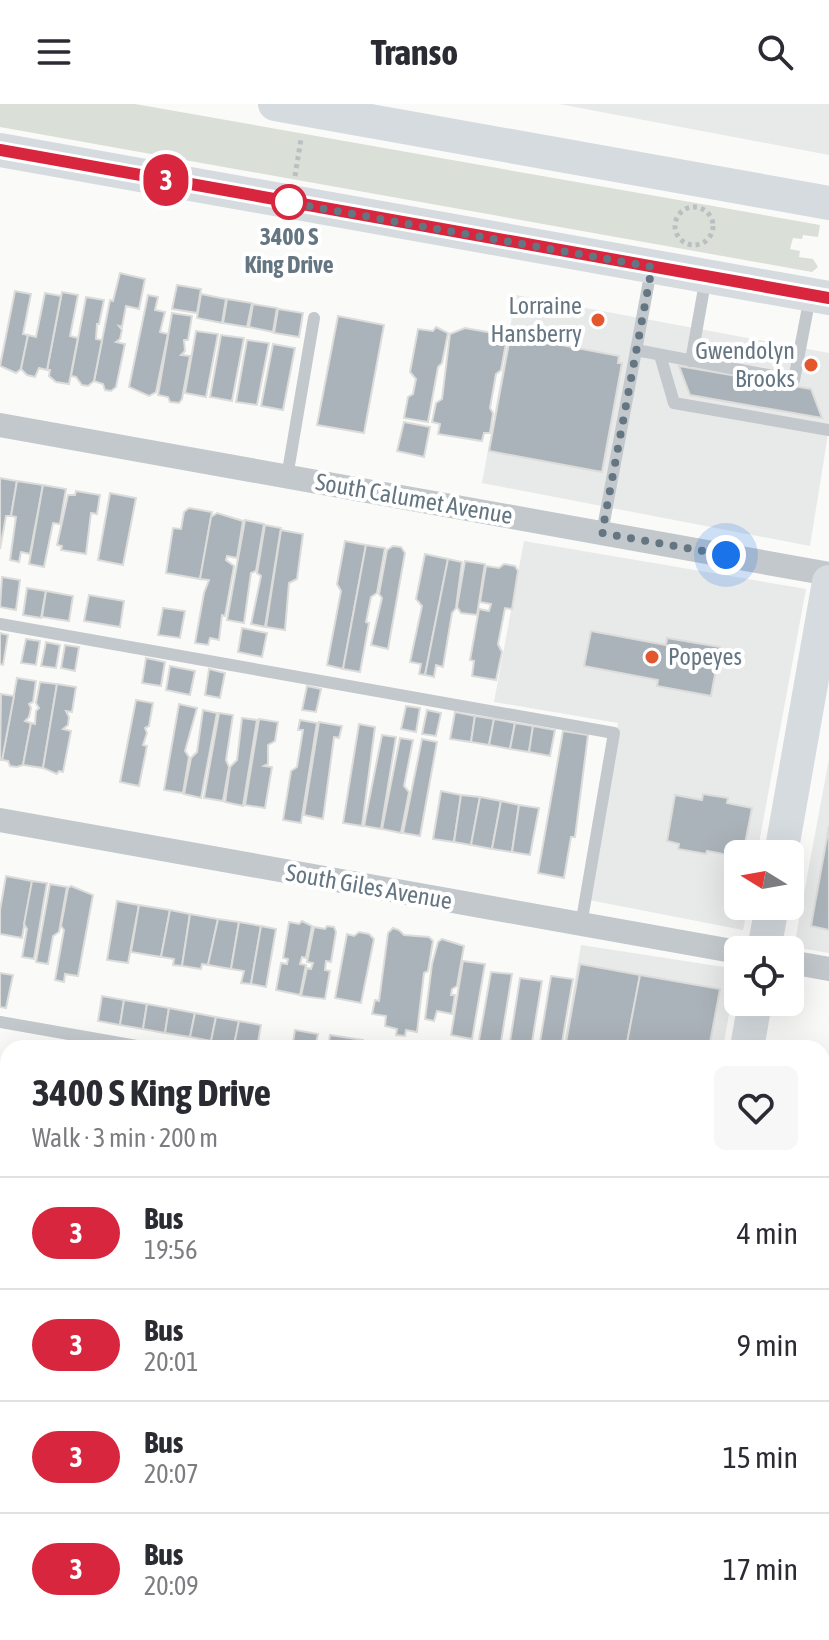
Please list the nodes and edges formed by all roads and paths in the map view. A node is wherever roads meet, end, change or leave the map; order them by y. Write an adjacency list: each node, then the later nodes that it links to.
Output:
1 (275, 104): 5 (main road)
2 (302, 134): 4 (path)
3 (0, 150): 7 (main road)
4 (295, 179)
5 (829, 203)
6 (706, 211): 6 (path)
7 (652, 267): 8 (main road); 11 (lane)
8 (706, 276): 9 (main road); 13 (lane)
9 (820, 296): 13 (lane)
10 (314, 318): 16 (lane)
11 (636, 350): 12 (lane); 17 (lane)
12 (660, 355): 13 (lane); 15 (lane)
13 (691, 361)
14 (0, 425): 16 (street, South Calumet Avenue)
15 (829, 430)
16 (287, 477): 17 (street, South Calumet Avenue)
17 (602, 533): 18 (street, South Calumet Avenue)
18 (829, 574)
19 (829, 582): 21 (main road)
20 (0, 624): 24 (lane)
21 (822, 660): 23 (main road)
22 (0, 820): 24 (street, South Giles Avenue)
23 (784, 840)
24 (581, 925): 25 (street, South Giles Avenue)
25 (724, 950)
26 (804, 965): 27 (street)
27 (829, 969)
28 (753, 1016): 31 (main road)
29 (0, 1022): 30 (lane)
30 (102, 1040)
31 (748, 1040)

